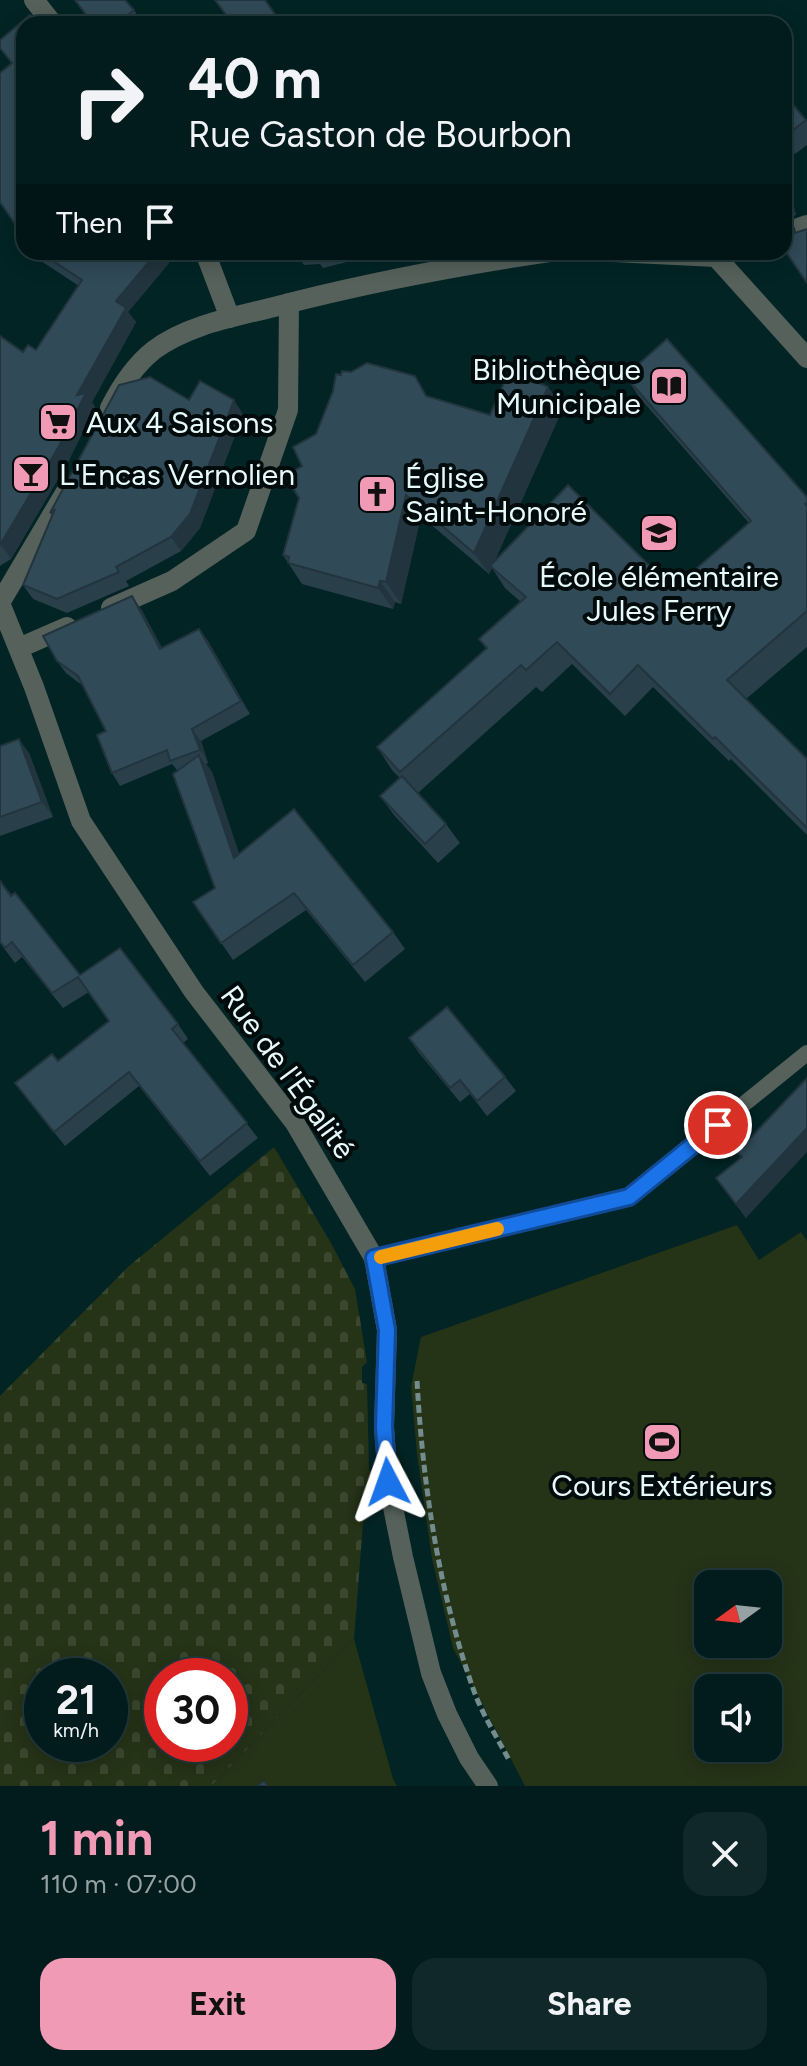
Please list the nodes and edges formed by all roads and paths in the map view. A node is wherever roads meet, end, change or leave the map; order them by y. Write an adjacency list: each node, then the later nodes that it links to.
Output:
1 (34, 0): 2 (street)
2 (47, 16)
3 (208, 260): 7 (street)
4 (495, 260): 6 (street)
5 (727, 260): 8 (street)
6 (289, 303): 7 (street); 12 (street)
7 (230, 318): 9 (street)
8 (807, 358)
9 (100, 426)
10 (71, 481): 11 (street)
11 (0, 603): 12 (street, Rue de l'Égalité)
12 (19, 648): 14 (street, Rue de l'Égalité)
13 (807, 1053): 14 (lane)
14 (374, 1258): 17 (street, Rue de l'Égalité)
15 (417, 1379): 16 (path)
16 (515, 1773)
17 (488, 1786)

